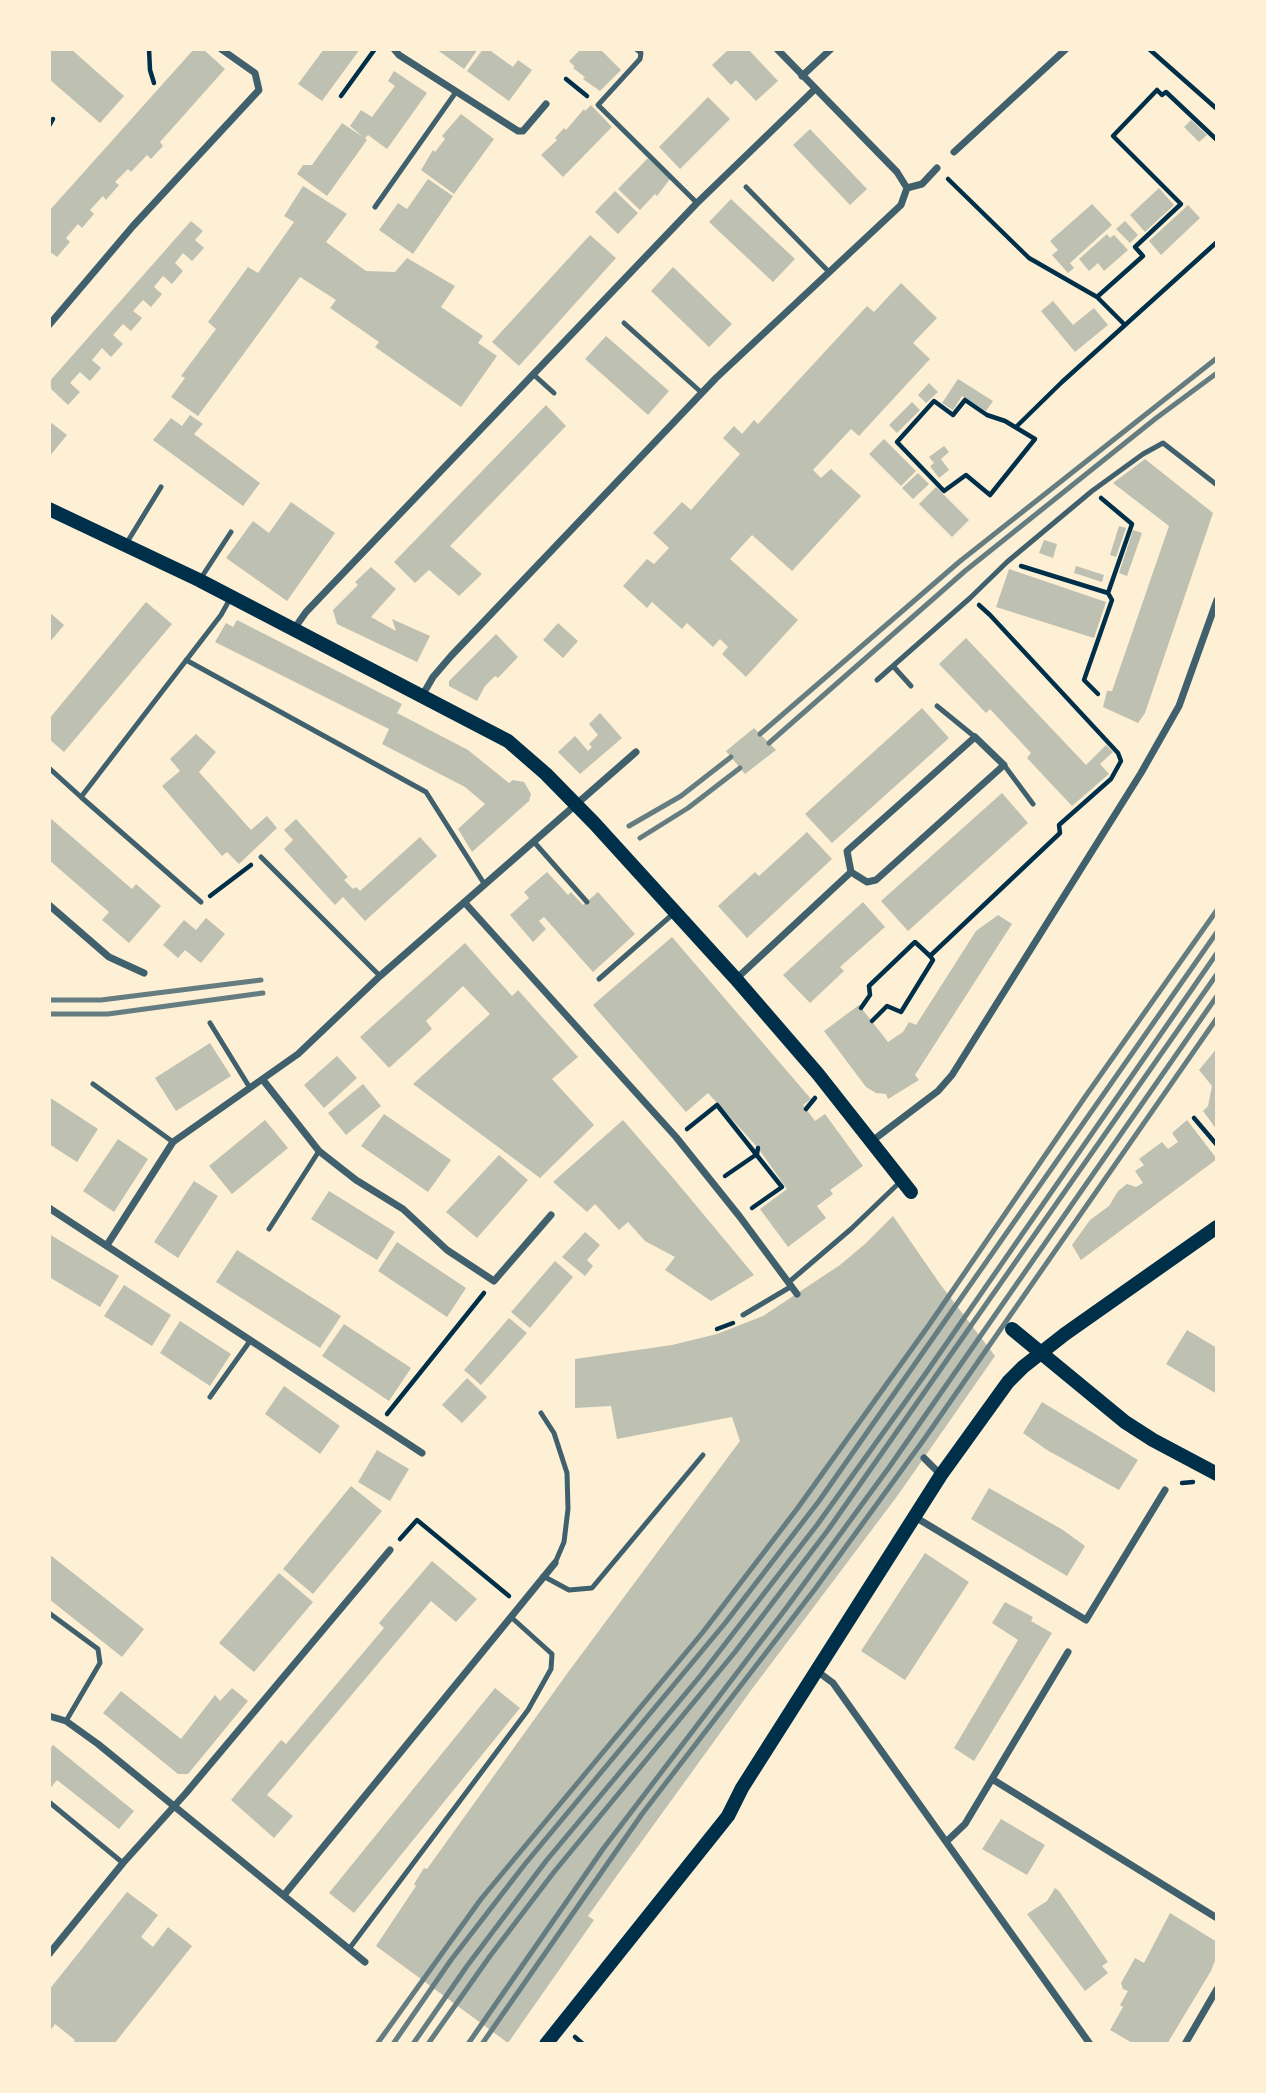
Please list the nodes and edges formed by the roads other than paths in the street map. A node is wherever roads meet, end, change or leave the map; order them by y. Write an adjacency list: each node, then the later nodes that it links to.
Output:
1 (221, 49): 19 (street)
2 (394, 49): 9 (street)
3 (636, 49): 15 (lane)
4 (777, 49): 7 (street)
5 (831, 49): 7 (street)
6 (1066, 49): 11 (street)
7 (802, 76): 8 (street)
8 (816, 89): 14 (street); 15 (street)
9 (456, 92): 10 (street); 16 (lane)
10 (546, 104)
11 (954, 152)
12 (937, 168): 14 (street)
13 (746, 187): 17 (lane)
14 (907, 188): 17 (street)
15 (697, 203): 20 (street)
16 (375, 207)
17 (829, 272): 22 (street)
18 (624, 323): 22 (lane)
19 (49, 325)
20 (534, 375): 21 (lane); 31 (street)
21 (554, 393)
22 (702, 393): 36 (street)
23 (1217, 485): 33 (lane)
24 (161, 487): 27 (lane)
25 (49, 509): 27 (main road)
26 (231, 532): 28 (lane)
27 (125, 545): 28 (main road)
28 (200, 580): 29 (main road)
29 (231, 597): 31 (main road); 32 (lane)
30 (1217, 600): 64 (street)
31 (294, 629): 36 (main road)
32 (186, 660): 42 (lane); 48 (lane)
33 (893, 666): 34 (lane); 35 (lane)
34 (877, 680)
35 (912, 686)
36 (422, 696): 43 (main road)
37 (937, 706): 38 (lane)
38 (975, 737): 40 (street); 47 (street)
39 (636, 752): 43 (street)
40 (1004, 765): 44 (lane); 47 (street)
41 (49, 768): 42 (lane)
42 (80, 797): 49 (lane)
43 (576, 804): 45 (street); 53 (main road)
44 (1033, 804)
45 (534, 842): 48 (street); 51 (lane)
46 (261, 857): 57 (lane)
47 (852, 872): 59 (street)
48 (485, 884): 50 (street)
49 (201, 902)
50 (465, 902): 57 (street); 73 (street)
51 (587, 902)
52 (49, 905): 56 (street)
53 (675, 911): 55 (lane); 59 (main road)
54 (625, 944): 55 (lane)
55 (631, 951): 58 (lane)
56 (144, 973)
57 (380, 976): 61 (street)
58 (599, 979)
59 (736, 979): 64 (main road)
60 (210, 1023): 63 (lane)
61 (263, 1080): 63 (street); 66 (street)
62 (93, 1084): 65 (lane)
63 (250, 1087): 65 (street)
64 (872, 1141): 67 (main road)
65 (173, 1142): 72 (street)
66 (319, 1151): 69 (street); 71 (lane)
67 (906, 1187): 73 (lane)
68 (49, 1208): 72 (street)
69 (551, 1215)
70 (1217, 1227): 78 (main road)
71 (269, 1229)
72 (107, 1245): 77 (street)
73 (790, 1284): 74 (street); 75 (lane)
74 (797, 1294)
75 (743, 1315)
76 (1012, 1329): 78 (main road)
77 (250, 1341): 79 (lane); 81 (street)
78 (1041, 1353): 84 (main road); 85 (main road)
79 (210, 1397)
80 (541, 1413): 89 (lane)
81 (422, 1453)
82 (703, 1455): 90 (lane)
83 (923, 1458): 85 (street)
84 (1217, 1474)
85 (941, 1475): 87 (main road)
86 (1165, 1490): 87 (street)
87 (915, 1517): 94 (main road)
88 (390, 1550): 99 (street)
89 (555, 1563): 90 (street)
90 (543, 1576): 92 (street)
91 (49, 1613): 96 (lane)
92 (511, 1617): 102 (street); 104 (lane)
93 (1068, 1652): 97 (street)
94 (817, 1670): 100 (street); 108 (main road)
95 (49, 1716): 96 (street)
96 (66, 1721): 99 (street)
97 (992, 1779): 100 (street); 103 (street)
98 (49, 1802): 101 (lane)
99 (176, 1805): 101 (street); 102 (street)
100 (947, 1841): 109 (street)
101 (123, 1863): 105 (street)
102 (284, 1895): 104 (street)
103 (1217, 1918)
104 (349, 1949): 106 (street)
105 (49, 1954)
106 (365, 1962)
107 (1217, 1989): 110 (street)
108 (546, 2044)
109 (1090, 2044)
110 (1185, 2044)

